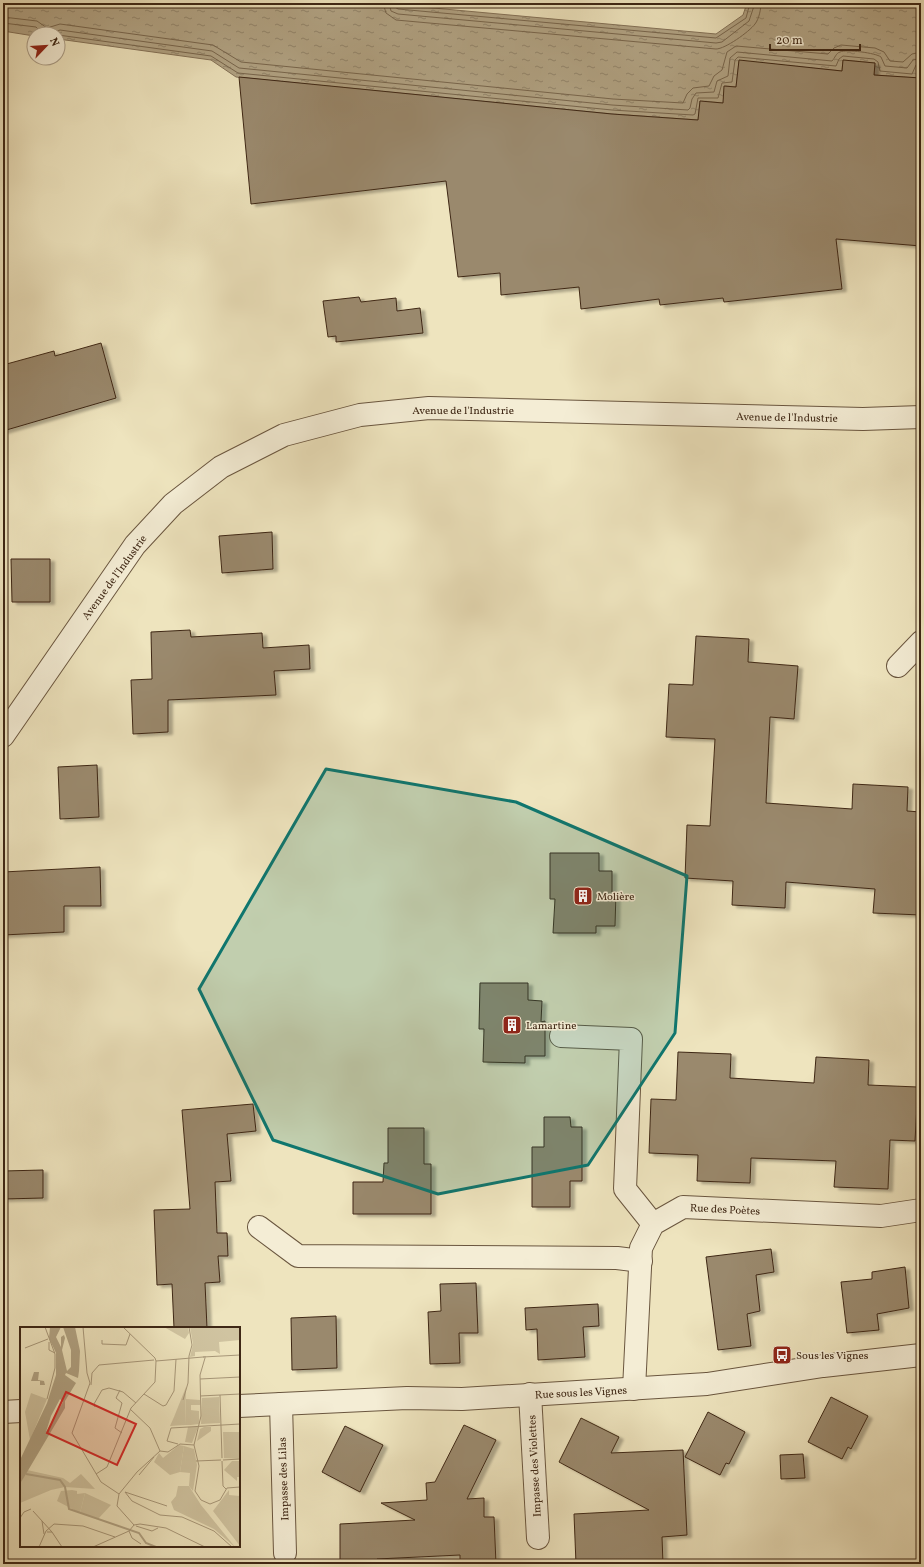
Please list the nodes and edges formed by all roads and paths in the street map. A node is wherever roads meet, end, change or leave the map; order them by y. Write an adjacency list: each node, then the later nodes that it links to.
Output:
1 (921, 417): 4 (street, Avenue de l'Industrie)
2 (921, 642): 3 (street)
3 (898, 666)
4 (13, 706): 5 (street, Avenue de l'Industrie)
5 (3, 736)
6 (561, 1036): 8 (street)
7 (921, 1210): 8 (street, Rue des Poètes)
8 (654, 1224): 10 (street)
9 (260, 1227): 10 (street)
10 (640, 1262): 12 (street)
11 (921, 1355): 12 (street, Rue sous les Vignes)
12 (634, 1389): 13 (street, Rue sous les Vignes)
13 (530, 1394): 14 (street, Rue sous les Vignes); 18 (street, Impasse des Violettes)
14 (281, 1404): 15 (street, Rue sous les Vignes); 19 (street, Impasse des Lilas)
15 (240, 1406)
16 (3, 1412): 17 (street)
17 (20, 1412)
18 (538, 1538)
19 (285, 1553)

